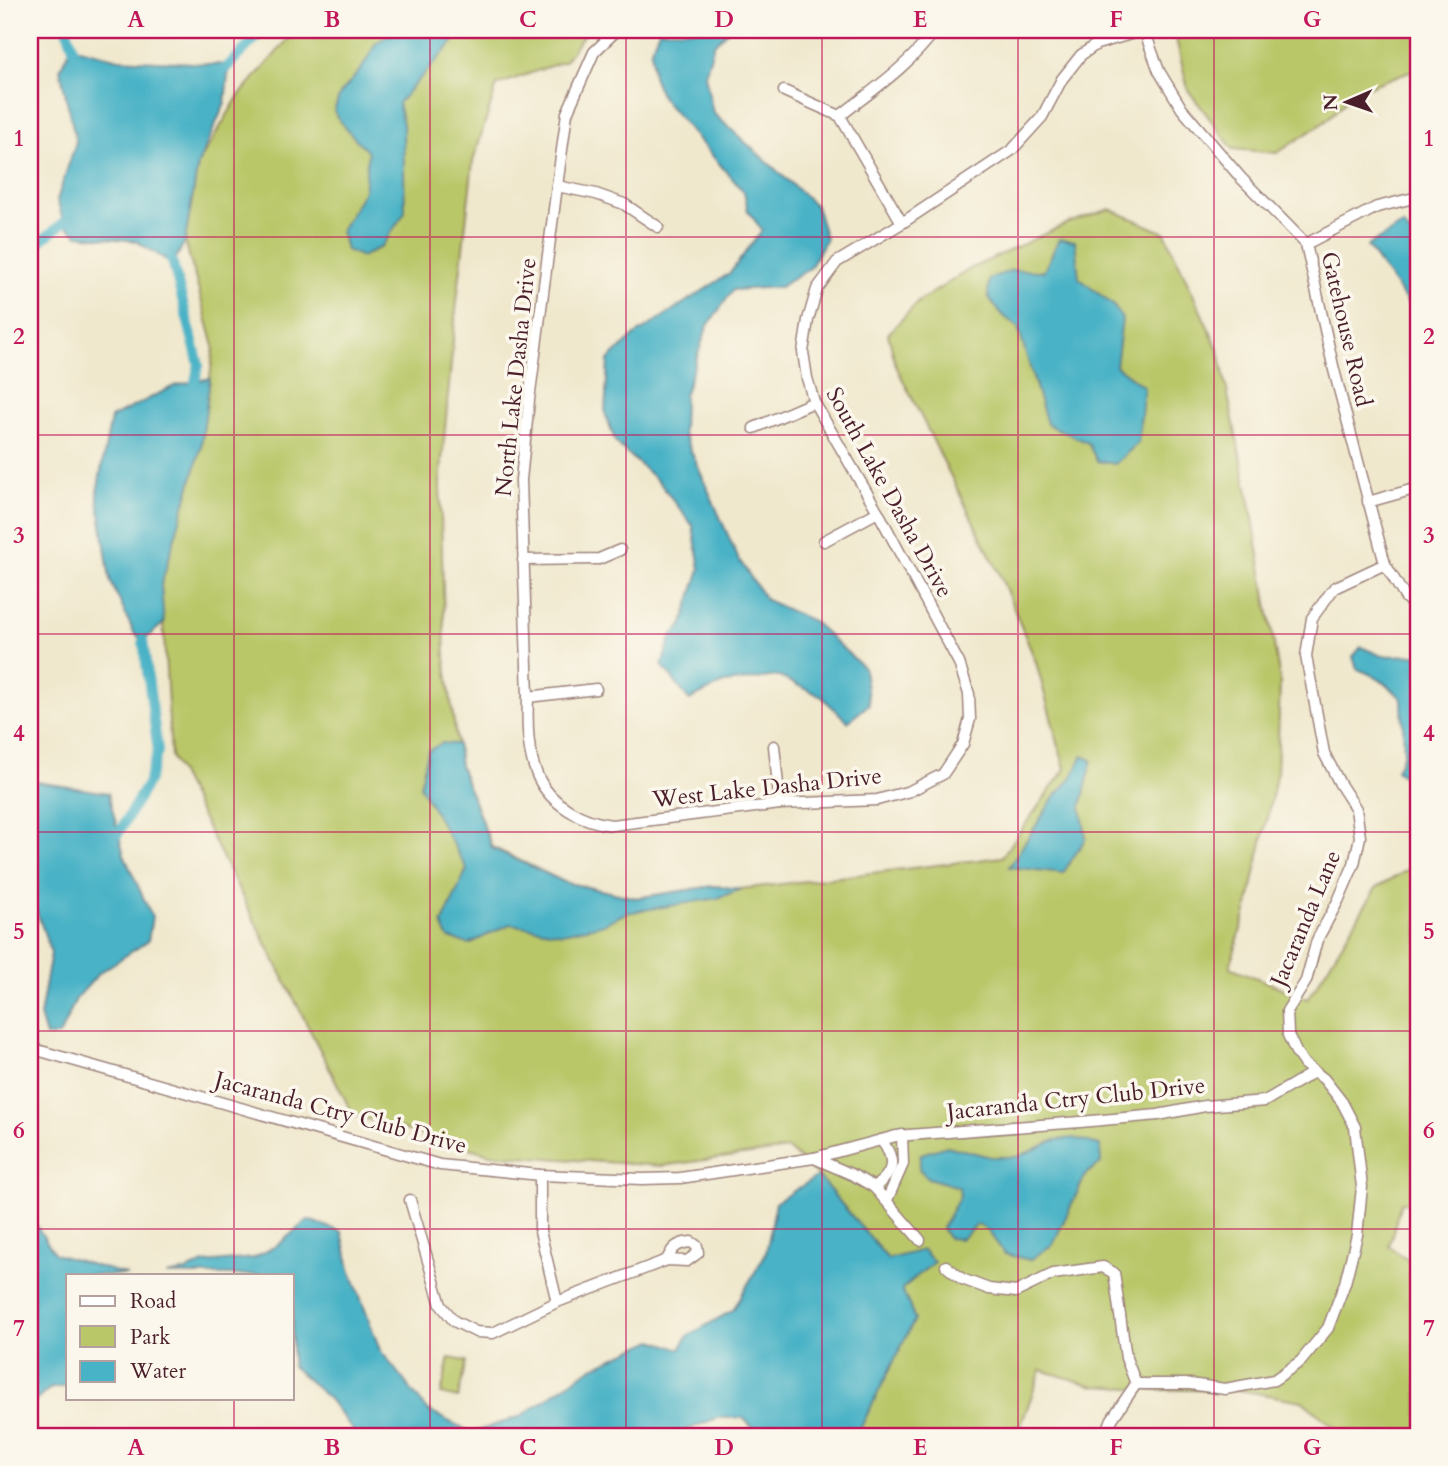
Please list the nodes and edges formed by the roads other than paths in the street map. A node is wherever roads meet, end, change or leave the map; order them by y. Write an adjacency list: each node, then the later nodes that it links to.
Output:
1 (617, 30): 6 (street, North Lake Dasha Drive)
2 (935, 30): 5 (street)
3 (1144, 30): 8 (street, South Lake Dasha Drive); 10 (street, Gatehouse Road)
4 (784, 91): 5 (street)
5 (841, 116): 8 (street)
6 (557, 186): 9 (street); 18 (street, North Lake Dasha Drive)
7 (1418, 197): 10 (street)
8 (902, 223): 11 (street, South Lake Dasha Drive)
9 (658, 227)
10 (1306, 244): 14 (street, Gatehouse Road)
11 (814, 402): 12 (street); 15 (street, South Lake Dasha Drive)
12 (754, 428)
13 (1418, 488): 14 (street)
14 (1368, 502): 19 (street, Gatehouse Road)
15 (878, 512): 16 (street); 23 (street, South Lake Dasha Drive)
16 (824, 541)
17 (620, 550): 18 (street)
18 (523, 560): 22 (street, North Lake Dasha Drive)
19 (1385, 564): 20 (street, Gatehouse Road); 28 (street, Jacaranda Lane)
20 (1418, 610)
21 (596, 689): 22 (street)
22 (528, 697): 26 (street, North Lake Dasha Drive)
23 (970, 719): 25 (street, West Lake Dasha Drive)
24 (774, 746): 25 (street)
25 (780, 804): 26 (street, West Lake Dasha Drive)
26 (612, 825)
27 (30, 1048): 32 (street, Jacaranda Ctry Club Drive)
28 (1314, 1072): 29 (street, Jacaranda Ctry Club Drive); 40 (street, Jacaranda Lane)
29 (902, 1135): 30 (street, Jacaranda Ctry Club Drive); 35 (street)
30 (881, 1140): 31 (street, Jacaranda Ctry Club Drive); 33 (street)
31 (814, 1158): 32 (street, Jacaranda Ctry Club Drive); 33 (street)
32 (540, 1175): 39 (street)
33 (874, 1187): 35 (street)
34 (410, 1200): 39 (street)
35 (887, 1200): 36 (street)
36 (920, 1240)
37 (667, 1260): 39 (street)
38 (946, 1266): 40 (street)
39 (557, 1302)
40 (1136, 1384): 41 (street)
41 (1105, 1436)

